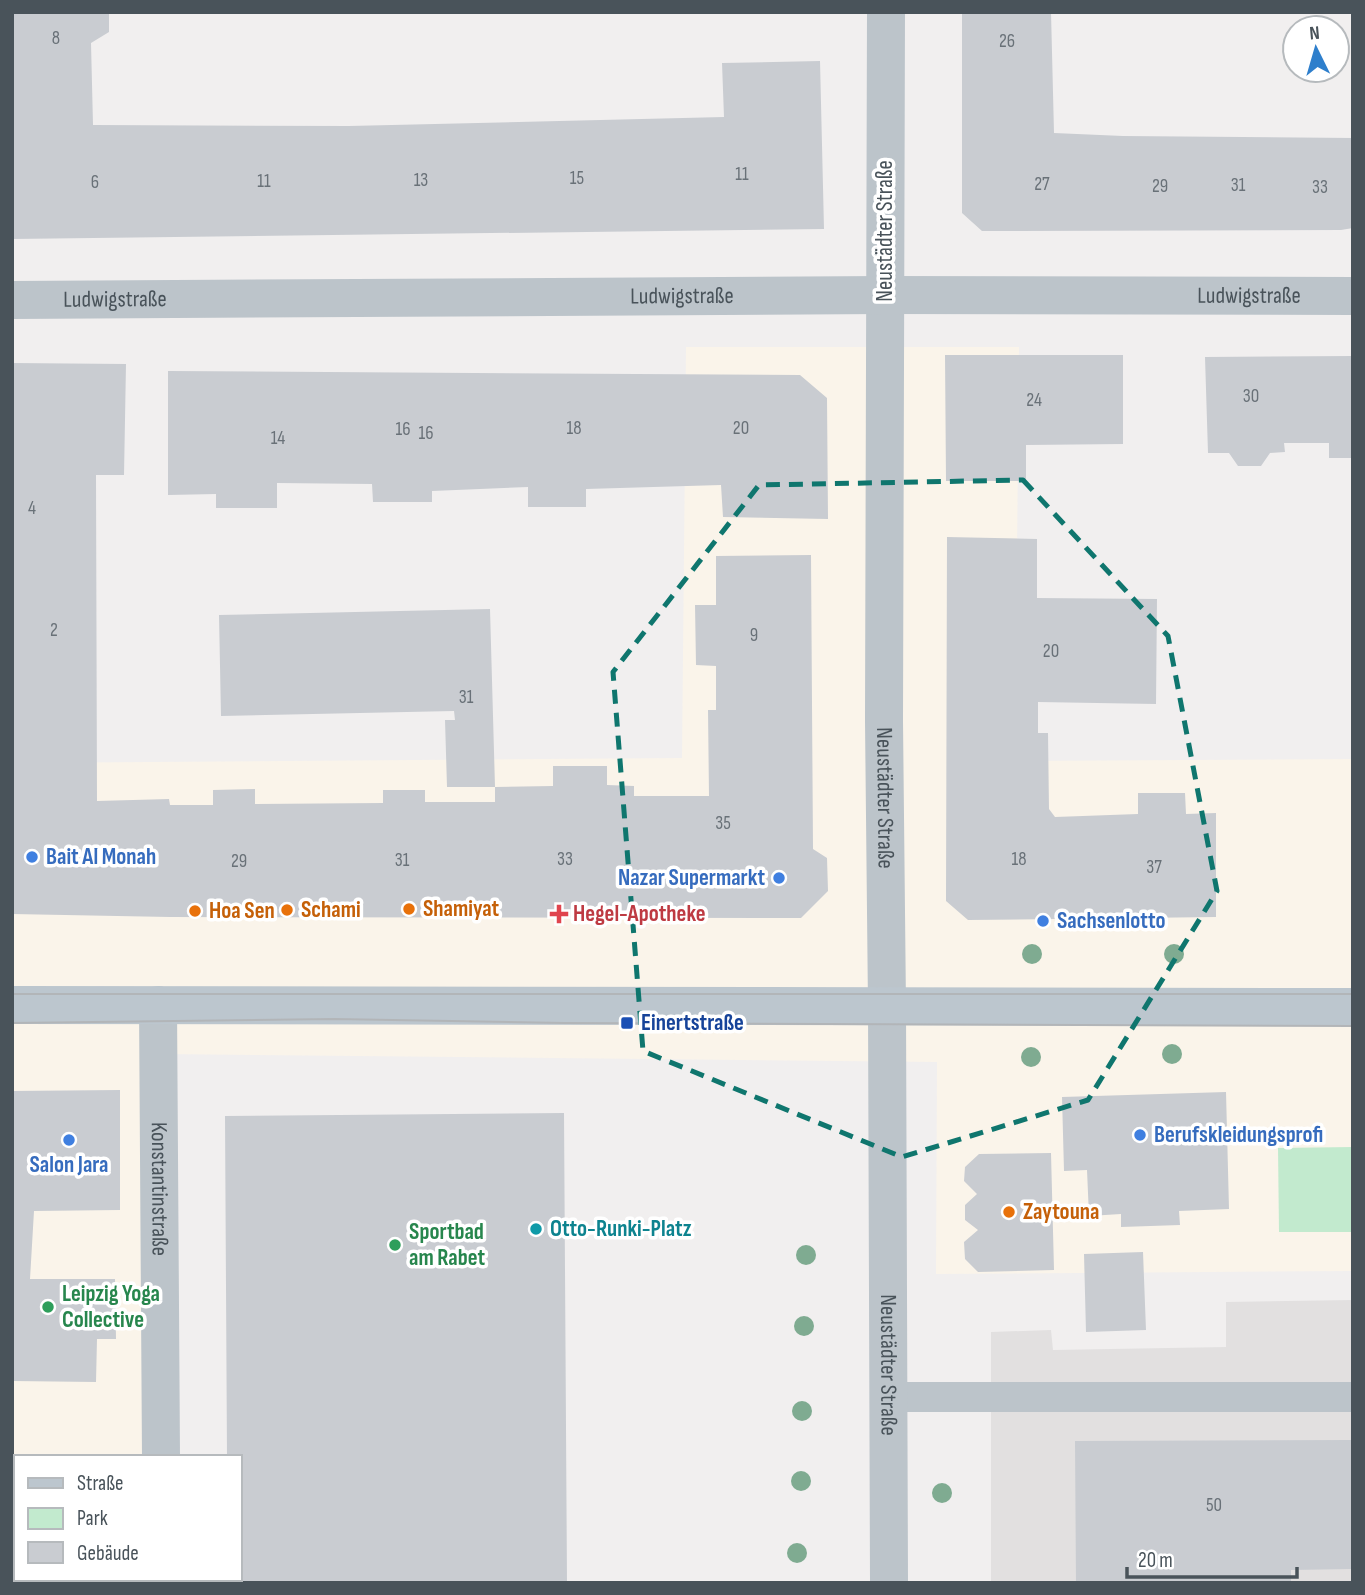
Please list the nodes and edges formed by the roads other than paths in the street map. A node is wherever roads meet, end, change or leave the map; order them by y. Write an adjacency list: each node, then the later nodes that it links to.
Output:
1 (886, 12): 2 (street, Neustädter Straße)
2 (885, 295): 3 (street, Ludwigstraße); 4 (street, Ludwigstraße); 7 (street, Neustädter Straße)
3 (1353, 296)
4 (12, 300)
5 (12, 1005): 6 (main road)
6 (158, 1005): 7 (main road); 11 (street, Konstantinstraße)
7 (887, 1006): 8 (main road); 9 (street, Neustädter Straße)
8 (1353, 1007)
9 (888, 1397): 10 (lane); 12 (street, Neustädter Straße)
10 (1353, 1397)
11 (161, 1455)
12 (888, 1583)

